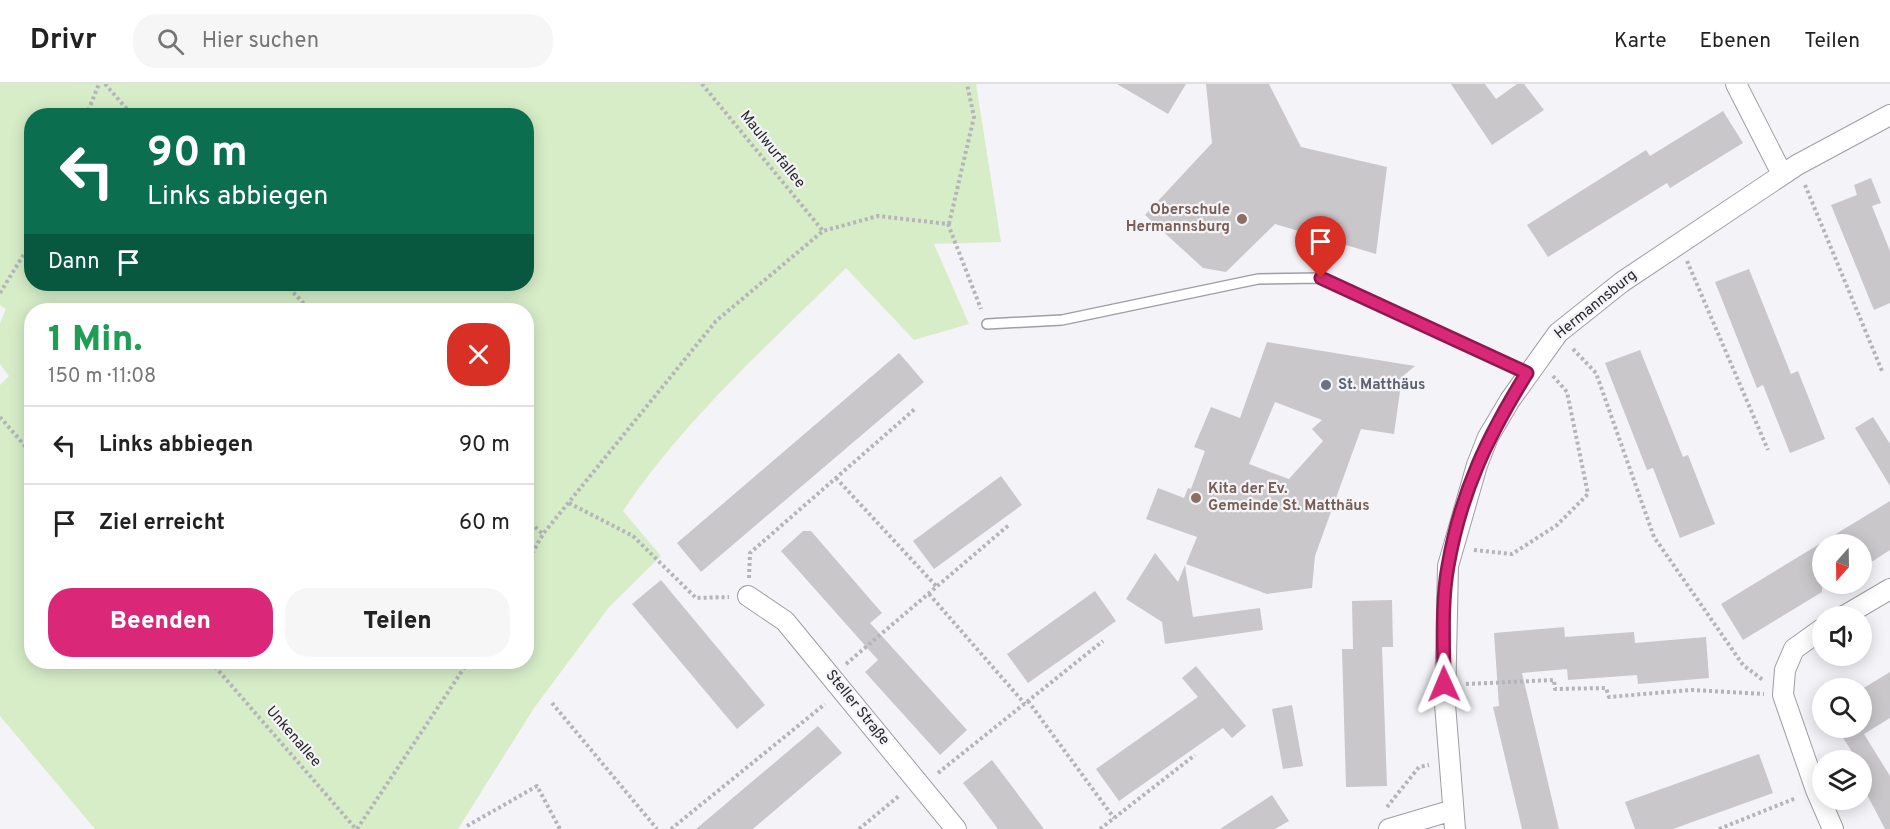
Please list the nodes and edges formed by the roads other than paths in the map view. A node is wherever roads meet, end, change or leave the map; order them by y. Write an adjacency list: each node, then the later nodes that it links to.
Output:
1 (1736, 84): 3 (street)
2 (1890, 115): 3 (street, Hermannsburg)
3 (1789, 170): 5 (street, Hermannsburg)
4 (987, 324): 5 (lane)
5 (1533, 365): 10 (street, Hermannsburg)
6 (1890, 589): 8 (street)
7 (748, 597): 11 (street, Steller Straße)
8 (1861, 606)
9 (1812, 636): 13 (street)
10 (1454, 820): 12 (street)
11 (956, 829)
12 (1389, 829)
13 (1833, 829)

